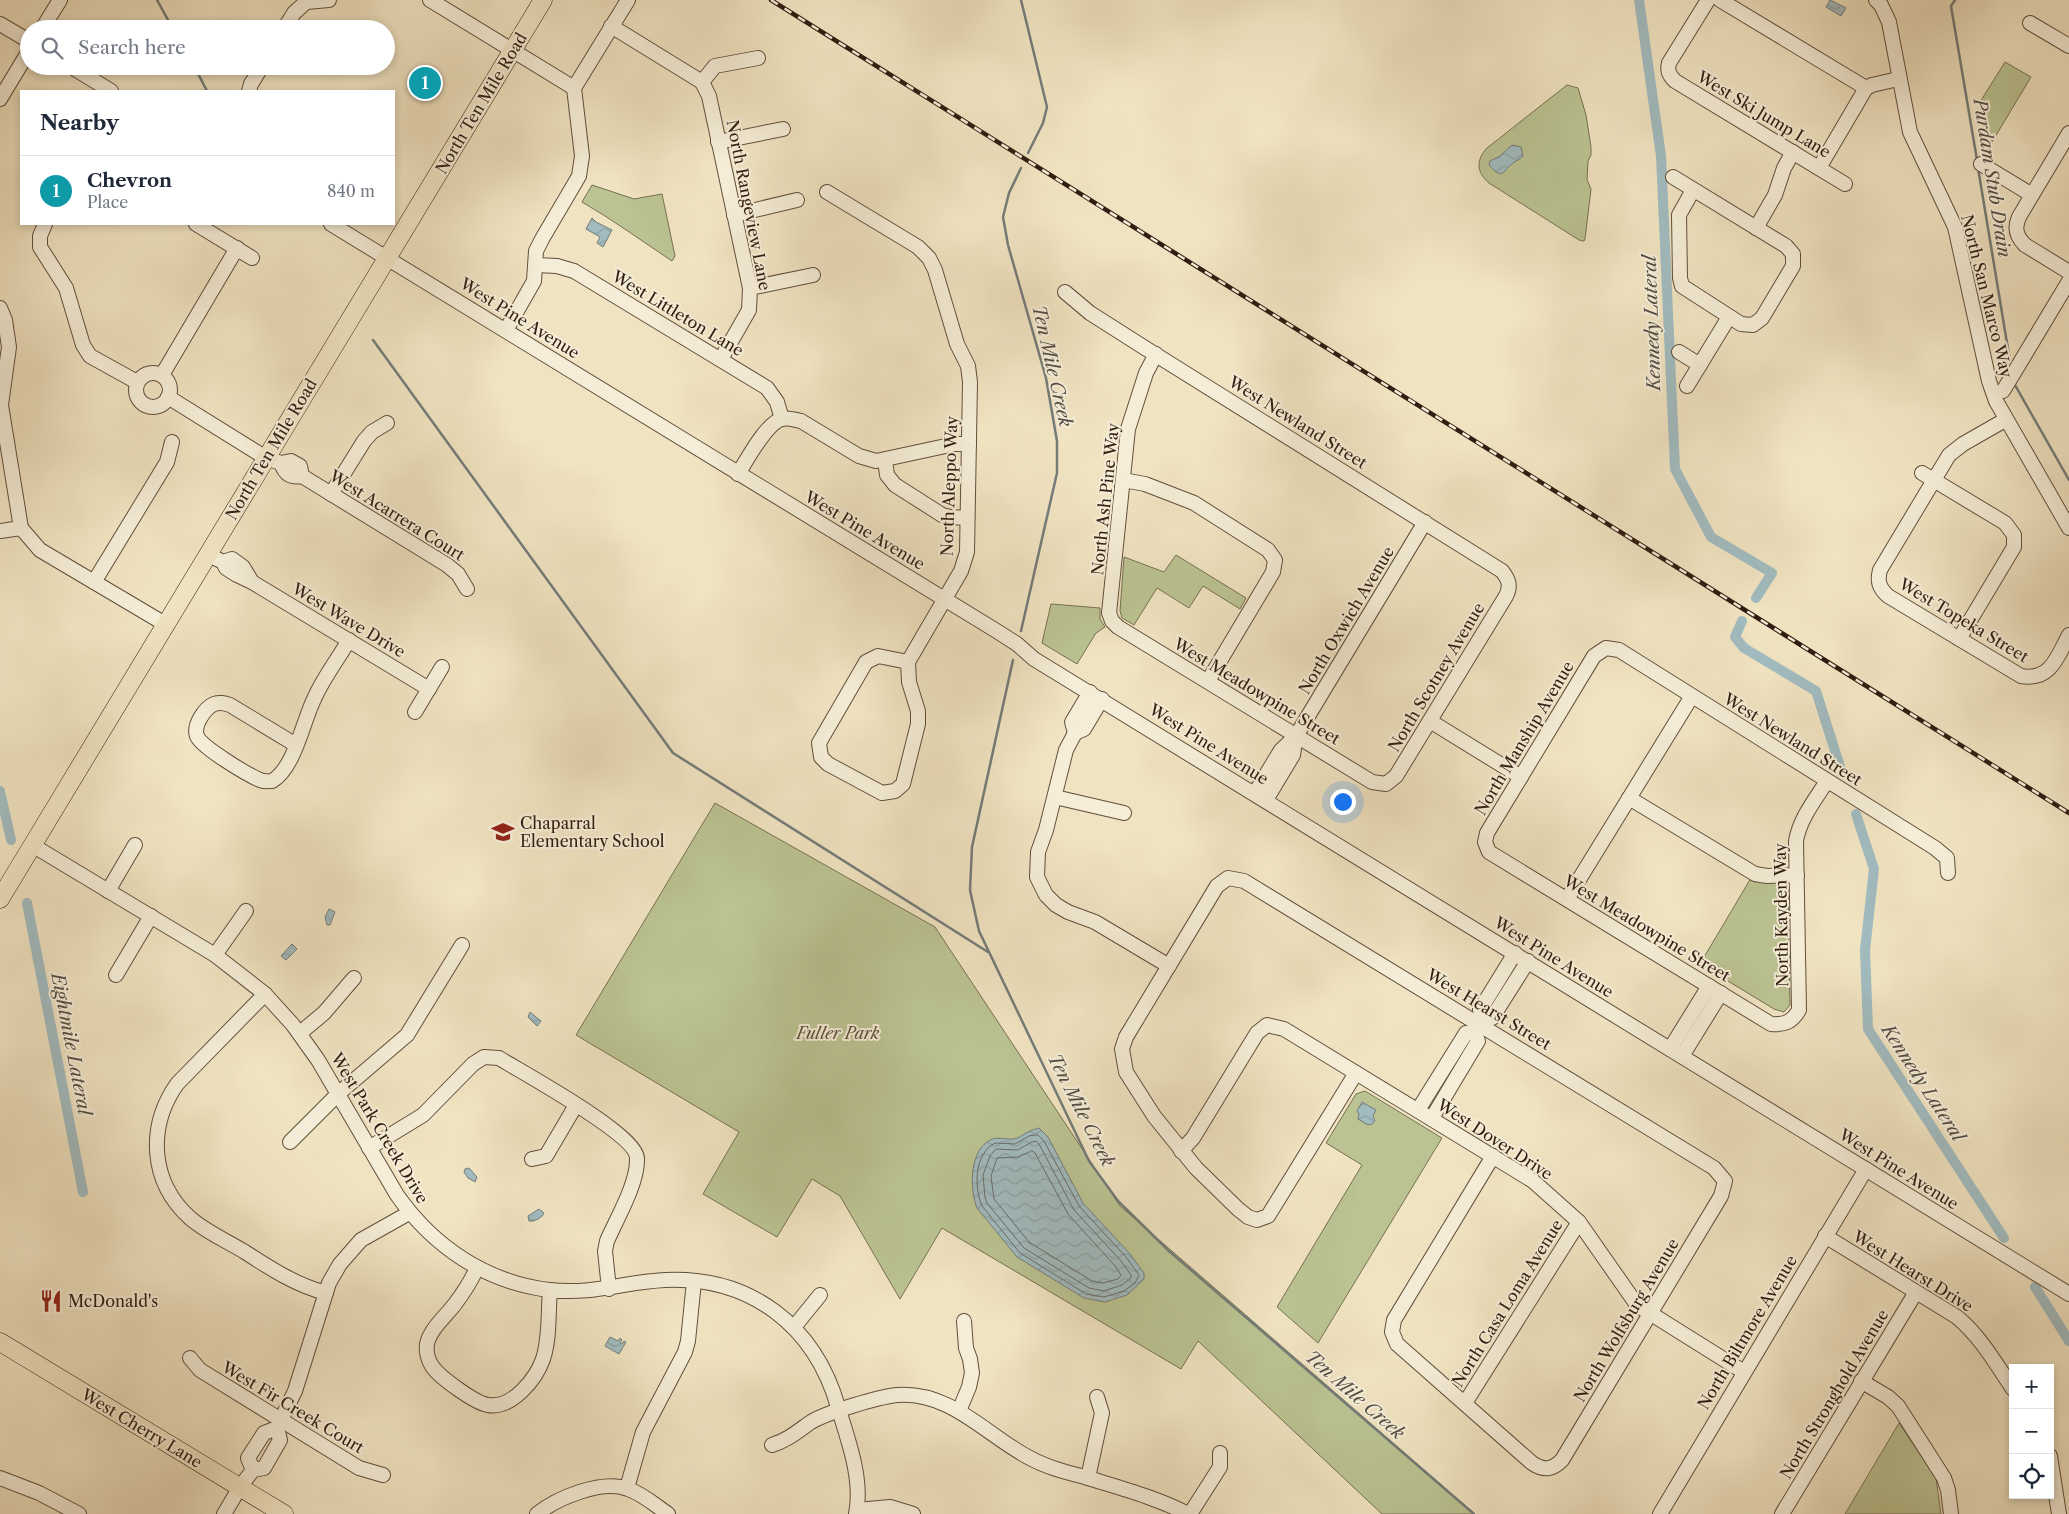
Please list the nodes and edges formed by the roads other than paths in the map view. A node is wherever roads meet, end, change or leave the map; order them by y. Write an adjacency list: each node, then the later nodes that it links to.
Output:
1 (60, 0): 10 (street)
2 (329, 0): 8 (street)
3 (430, 0): 17 (street)
4 (543, 0): 17 (main road, North Ten Mile Road)
5 (628, 0): 14 (street)
6 (1708, 0): 32 (street, West Ski Jump Lane)
7 (1720, 0): 25 (street)
8 (306, 1): 11 (street)
9 (1879, 3): 22 (street, North San Marco Way)
10 (48, 20)
11 (290, 20)
12 (2030, 23): 16 (street)
13 (0, 24): 15 (street)
14 (611, 26): 23 (street); 24 (street)
15 (20, 36)
16 (2069, 46)
17 (513, 50): 24 (street); 47 (main road, North Ten Mile Road)
18 (758, 58): 23 (street)
19 (20, 66): 28 (street)
20 (85, 75): 26 (street)
21 (256, 75): 27 (street)
22 (1898, 79): 25 (street); 68 (street, North San Marco Way)
23 (702, 82): 31 (street, North Rangeview Lane)
24 (574, 88): 49 (street)
25 (1866, 88): 34 (street)
26 (109, 90)
27 (249, 90)
28 (0, 99)
29 (783, 129): 31 (street)
30 (2069, 133): 39 (street)
31 (718, 142): 41 (street, North Rangeview Lane)
32 (1793, 152): 34 (street, West Ski Jump Lane); 45 (street)
33 (1981, 164): 39 (street)
34 (1819, 168): 36 (street, West Ski Jump Lane)
35 (1673, 177): 37 (street)
36 (1845, 184)
37 (1693, 190): 45 (street); 56 (street)
38 (827, 192): 71 (street, North Aleppo Way)
39 (2032, 195): 50 (street)
40 (797, 200): 41 (street)
41 (734, 214): 53 (street, North Rangeview Lane)
42 (45, 225): 63 (street)
43 (198, 225): 46 (street)
44 (333, 225): 47 (street, West Pine Avenue)
45 (1756, 228): 56 (street)
46 (237, 248): 48 (street); 62 (street)
47 (387, 257): 57 (street, West Pine Avenue); 72 (main road, North Ten Mile Road)
48 (252, 258)
49 (536, 265): 57 (street); 60 (street, West Littleton Lane)
50 (2069, 272)
51 (813, 274): 53 (street)
52 (2069, 281): 65 (street)
53 (750, 288): 60 (street, North Rangeview Lane)
54 (1065, 292): 59 (street, West Newland Street)
55 (0, 308): 81 (street)
56 (1729, 316): 61 (street)
57 (506, 330): 74 (street, West Pine Avenue)
58 (1679, 352): 61 (street)
59 (1156, 354): 76 (street, North Ash Pine Way); 79 (street, West Newland Street)
60 (721, 359): 67 (street, West Littleton Lane)
61 (1700, 365): 64 (street)
62 (162, 375): 63 (street); 66 (street)
63 (137, 382): 66 (street)
64 (1687, 386)
65 (2003, 391)
66 (168, 397): 72 (street)
67 (782, 419): 73 (street); 74 (street)
68 (2005, 420): 75 (street); 80 (street, North San Marco Way)
69 (387, 423): 77 (street)
70 (172, 442): 84 (street)
71 (969, 444): 73 (street); 78 (street, North Aleppo Way)
72 (273, 460): 77 (street, West Acarrera Court); 83 (main road, North Ten Mile Road)
73 (885, 460): 78 (street)
74 (738, 474): 87 (street, West Pine Avenue)
75 (1928, 476): 91 (street, West Topeka Street); 91 (street)
76 (1123, 480): 88 (street, North Ash Pine Way); 96 (street)
77 (332, 494): 86 (street, West Acarrera Court)
78 (967, 518): 87 (street, North Aleppo Way)
79 (1425, 522): 85 (street, West Newland Street); 104 (street, North Oxwich Avenue)
80 (2068, 525)
81 (21, 528): 82 (street); 84 (street)
82 (0, 531)
83 (215, 558): 89 (main road, North Ten Mile Road); 92 (street, West Wave Drive)
84 (94, 582): 89 (street)
85 (1510, 584): 102 (street, North Scotney Avenue)
86 (467, 589)
87 (944, 598): 94 (street, North Aleppo Way); 98 (street, West Pine Avenue)
88 (1112, 621): 96 (street, West Meadowpine Street)
89 (165, 624): 113 (main road, North Ten Mile Road)
90 (2069, 636): 91 (street, West Topeka Street)
91 (1959, 639)
92 (349, 640): 97 (street, West Wave Drive); 105 (street)
93 (1606, 648): 99 (street, West Newland Street); 106 (street, North Manship Avenue)
94 (908, 662): 94 (street)
95 (442, 667): 97 (street)
96 (1208, 681): 104 (street, West Meadowpine Street)
97 (428, 689): 101 (street)
98 (1090, 692): 100 (street, West Pine Avenue); 103 (street)
99 (1692, 696): 107 (street, West Newland Street); 111 (street)
100 (1102, 700): 103 (street); 109 (street, West Pine Avenue)
101 (415, 712)
102 (1430, 721): 106 (street); 108 (street, North Scotney Avenue)
103 (1075, 734): 110 (street)
104 (1296, 736): 108 (street, West Meadowpine Street); 109 (street, North Oxwich Avenue)
105 (296, 745): 105 (street)
106 (1522, 777): 115 (street, North Manship Avenue)
107 (1827, 781): 116 (street, West Newland Street); 117 (street, North Kayden Way)
108 (1386, 784)
109 (1260, 797): 124 (street, West Pine Avenue)
110 (1055, 798): 112 (street); 127 (street)
111 (1629, 798): 117 (street); 120 (street)
112 (1124, 813)
113 (32, 845): 118 (street, West Park Creek Drive); 119 (main road, North Ten Mile Road)
114 (136, 845): 118 (street)
115 (1489, 852): 120 (street, West Meadowpine Street)
116 (1948, 873)
117 (1797, 875): 132 (street, North Kayden Way)
118 (108, 890): 122 (street, West Park Creek Drive)
119 (0, 899)
120 (1567, 899): 130 (street, West Meadowpine Street)
121 (246, 912): 125 (street)
122 (151, 916): 125 (street, West Park Creek Drive); 128 (street)
123 (462, 946): 137 (street)
124 (1515, 953): 126 (street, West Pine Avenue); 133 (street)
125 (215, 955): 131 (street, West Park Creek Drive)
126 (1528, 961): 133 (street); 135 (street, West Pine Avenue)
127 (1169, 966): 133 (street, West Hearst Street); 143 (street)
128 (116, 975)
129 (354, 978): 134 (street)
130 (1715, 990): 132 (street, West Meadowpine Street); 135 (street)
131 (264, 994): 134 (street, West Park Creek Drive); 156 (street)
132 (1789, 1022)
133 (1479, 1025): 139 (street); 140 (street); 147 (street, West Hearst Street)
134 (300, 1033): 137 (street, West Park Creek Drive)
135 (1676, 1053): 146 (street, West Pine Avenue)
136 (1356, 1073): 139 (street, West Dover Drive); 143 (street, West Dover Drive); 143 (street)
137 (338, 1094): 141 (street); 142 (street, West Park Creek Drive)
138 (576, 1105): 142 (street); 145 (street); 153 (street)
139 (1418, 1110): 140 (street, West Dover Drive)
140 (1432, 1118): 144 (street, West Dover Drive)
141 (290, 1142)
142 (369, 1148): 148 (street, West Park Creek Drive)
143 (1182, 1151)
144 (1493, 1156): 149 (street, West Dover Drive); 168 (street)
145 (532, 1160)
146 (1866, 1169): 150 (street, North Biltmore Avenue); 157 (street, West Pine Avenue)
147 (1725, 1181): 159 (street, North Wolfsburg Avenue)
148 (409, 1212): 151 (street, West Park Creek Drive); 156 (street)
149 (1579, 1222): 159 (street, West Dover Drive); 168 (street, North Casa Loma Avenue)
150 (1825, 1236): 155 (street, West Hearst Drive); 164 (street, North Biltmore Avenue)
151 (477, 1268): 154 (street, West Park Creek Drive); 154 (street)
152 (694, 1281): 153 (street, West Park Creek Drive); 161 (street, West Park Creek Drive); 179 (street)
153 (609, 1289): 154 (street, West Park Creek Drive)
154 (550, 1290)
155 (1916, 1292): 165 (street, North Stronghold Avenue); 166 (street, West Hearst Drive)
156 (326, 1293): 171 (street)
157 (2069, 1294)
158 (820, 1295): 161 (street)
159 (1650, 1313): 164 (street, West Dover Drive); 168 (street, North Wolfsburg Avenue)
160 (964, 1321): 170 (street)
161 (794, 1326): 169 (street, West Park Creek Drive)
162 (0, 1342): 178 (main road, West Cherry Lane)
163 (190, 1358): 171 (street, West Fir Creek Court)
164 (1744, 1372): 188 (street, North Biltmore Avenue)
165 (1861, 1381): 189 (street, North Stronghold Avenue); 190 (street)
166 (2009, 1383)
167 (1096, 1397): 176 (street)
168 (1465, 1403)
169 (840, 1411): 170 (street); 172 (street); 180 (street, West Park Creek Drive)
170 (960, 1411): 176 (street)
171 (278, 1424): 174 (street, West Fir Creek Court); 178 (street)
172 (772, 1444)
173 (1220, 1453): 187 (street)
174 (383, 1475)
175 (0, 1478): 181 (street)
176 (1088, 1478): 187 (street)
177 (2054, 1482): 191 (street)
178 (240, 1487): 182 (street); 183 (main road, West Cherry Lane)
179 (627, 1488): 184 (street); 185 (street)
180 (857, 1512): 186 (street)
181 (79, 1514)
182 (224, 1514)
183 (284, 1514)
184 (537, 1514)
185 (668, 1514)
186 (913, 1514)
187 (1189, 1514)
188 (1660, 1514)
189 (1782, 1514)
190 (1951, 1514)
191 (2059, 1514)

